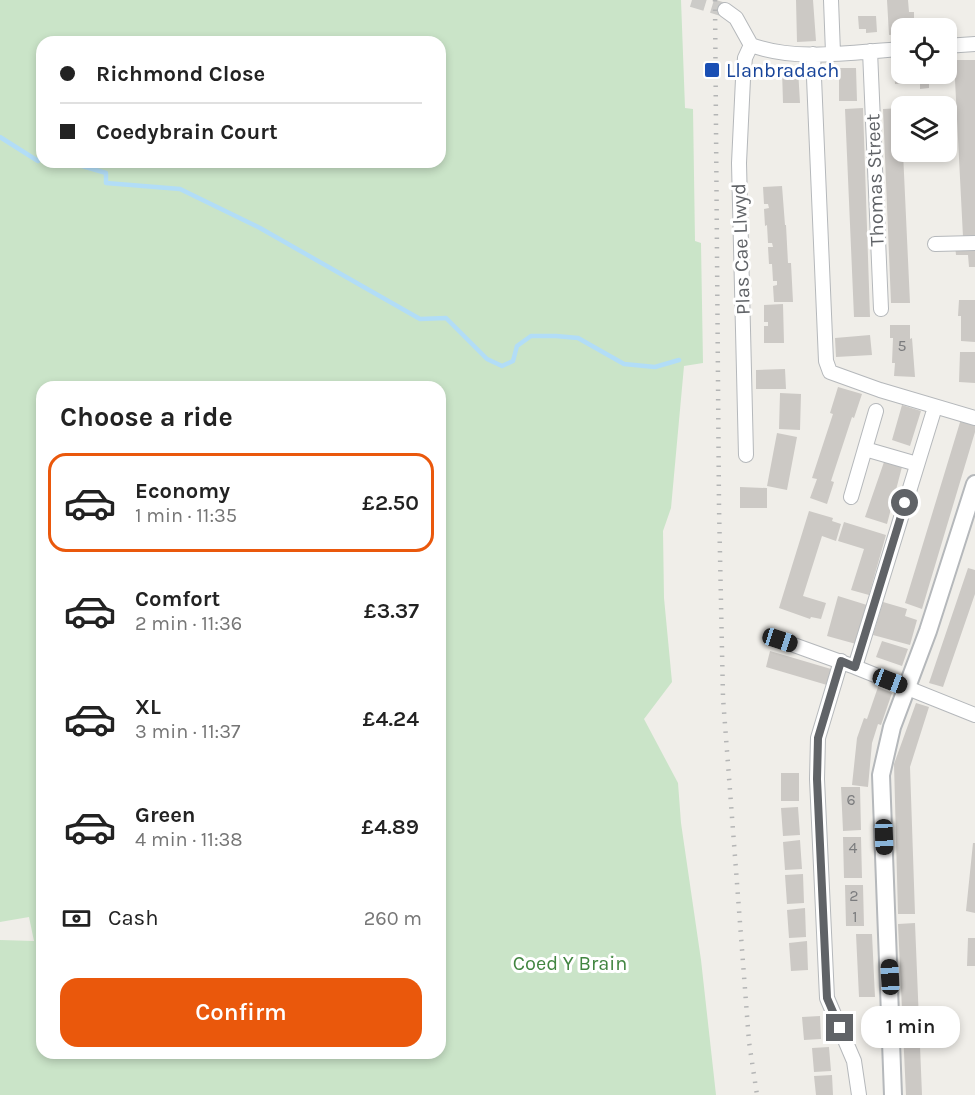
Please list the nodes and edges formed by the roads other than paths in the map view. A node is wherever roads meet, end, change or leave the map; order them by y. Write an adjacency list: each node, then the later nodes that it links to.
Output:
1 (831, 0): 8 (street)
2 (725, 10): 4 (street)
3 (975, 44): 5 (street)
4 (751, 45): 9 (street); 17 (street, Plas Cae Llwyd)
5 (957, 45)
6 (891, 50): 7 (street)
7 (870, 51): 8 (street); 12 (street, Thomas Street)
8 (833, 53): 9 (street)
9 (813, 54): 13 (street)
10 (975, 243): 11 (street)
11 (935, 244)
12 (880, 309)
13 (934, 407): 15 (street); 18 (street)
14 (876, 411): 16 (street)
15 (975, 418)
16 (865, 449): 18 (street); 20 (street)
17 (746, 455)
18 (917, 464): 23 (street)
19 (975, 484): 24 (street)
20 (851, 497)
21 (780, 640): 22 (street)
22 (841, 661): 23 (street); 26 (street)
23 (855, 667): 24 (street)
24 (908, 687): 25 (street); 27 (street)
25 (975, 715)
26 (859, 1095)
27 (893, 1095)

